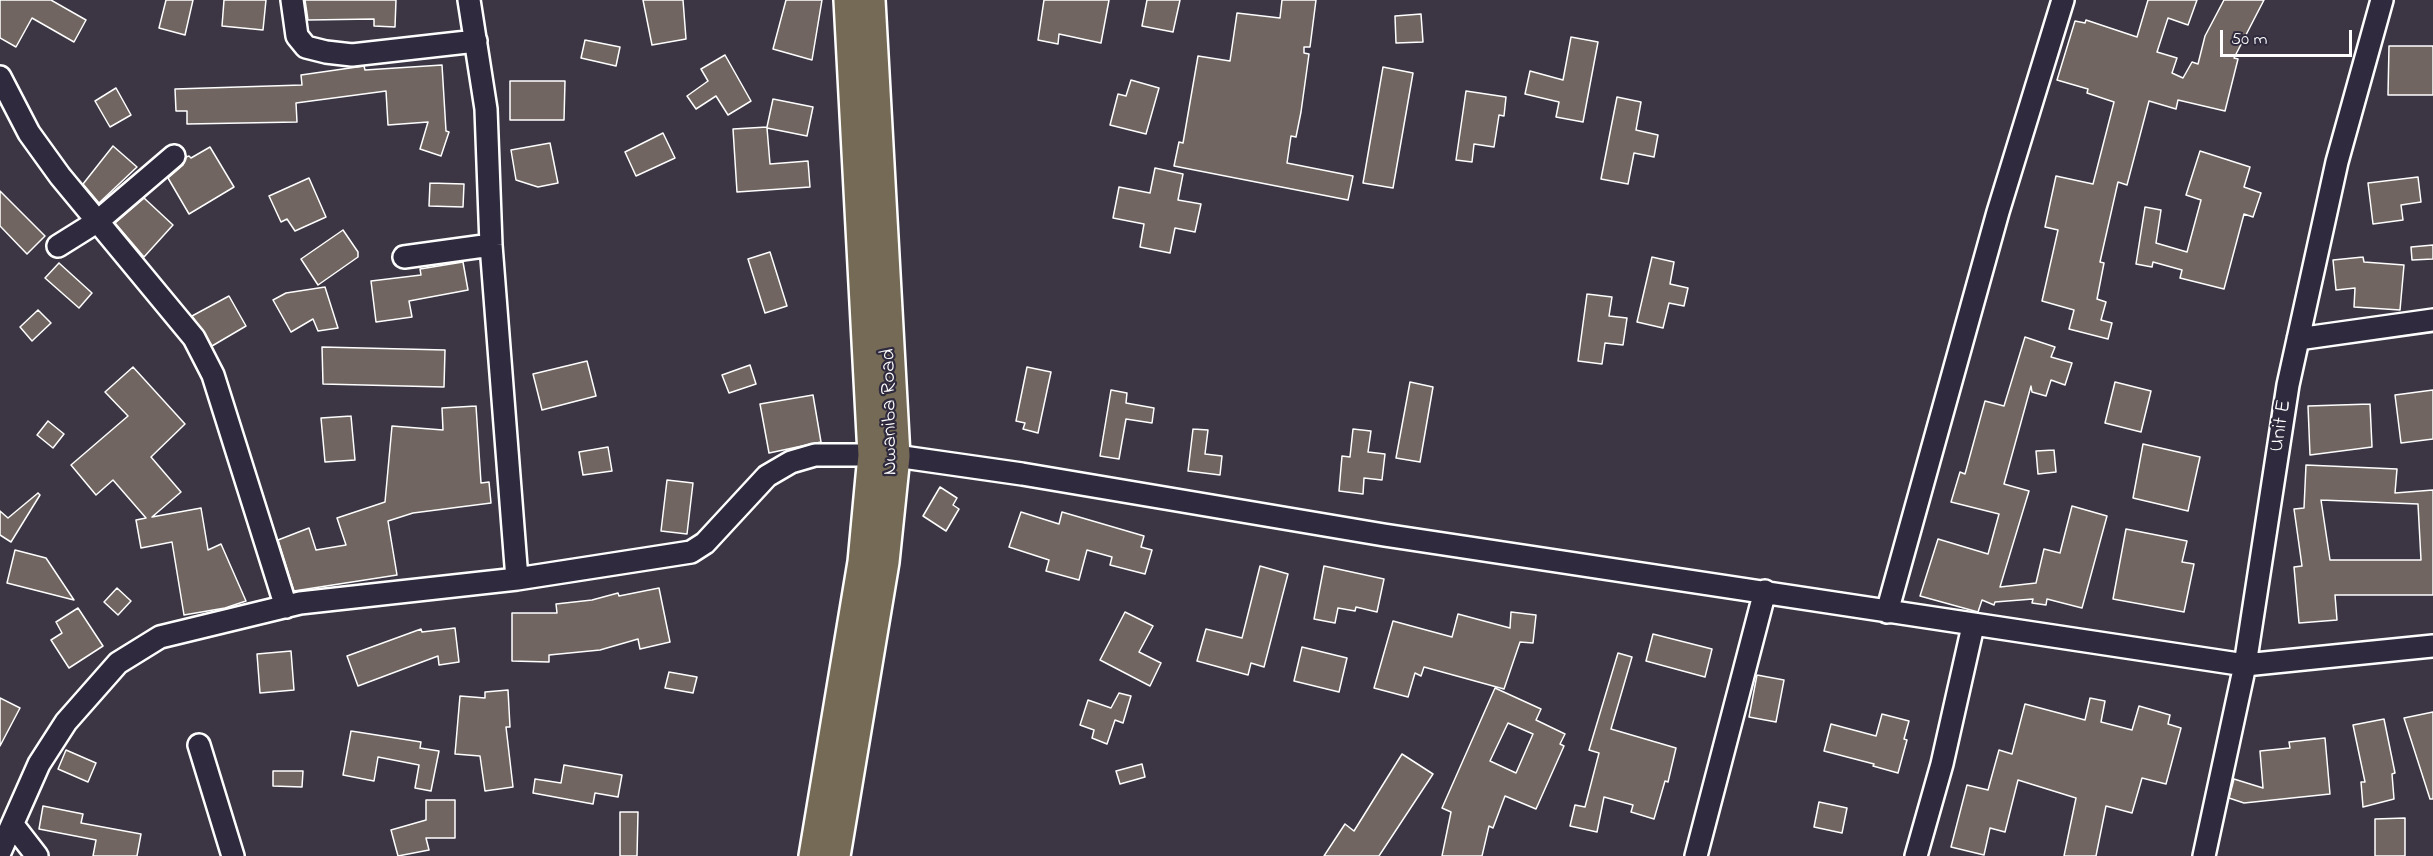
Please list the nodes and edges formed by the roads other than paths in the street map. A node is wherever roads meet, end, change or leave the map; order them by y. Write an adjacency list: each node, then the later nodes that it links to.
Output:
1 (292, 0): 7 (street)
2 (469, 0): 7 (street)
3 (848, 0): 16 (main road)
4 (871, 0): 16 (main road, Nwaniba Road)
5 (2063, 0): 20 (street)
6 (2382, 0): 15 (street, Unit E)
7 (476, 41): 11 (street)
8 (0, 77): 10 (street)
9 (174, 156): 10 (street)
10 (98, 221): 12 (street); 19 (street)
11 (491, 245): 13 (street); 17 (street)
12 (58, 246)
13 (404, 257)
14 (2433, 320): 15 (street)
15 (2298, 339): 23 (street, Unit E)
16 (884, 455): 17 (street); 18 (street); 29 (main road); 30 (main road, Nwaniba Road)
17 (517, 579): 19 (street)
18 (1764, 591): 20 (street); 31 (street)
19 (286, 607): 25 (street)
20 (1887, 612): 21 (street)
21 (1973, 626): 23 (street); 32 (street)
22 (2433, 646): 23 (street)
23 (2245, 665): 33 (street, Unit E)
24 (199, 745): 28 (street)
25 (13, 825): 26 (street); 27 (street)
26 (0, 852)
27 (37, 856)
28 (233, 856)
29 (813, 856)
30 (836, 856)
31 (1696, 856)
32 (1916, 856)
33 (2204, 856)

